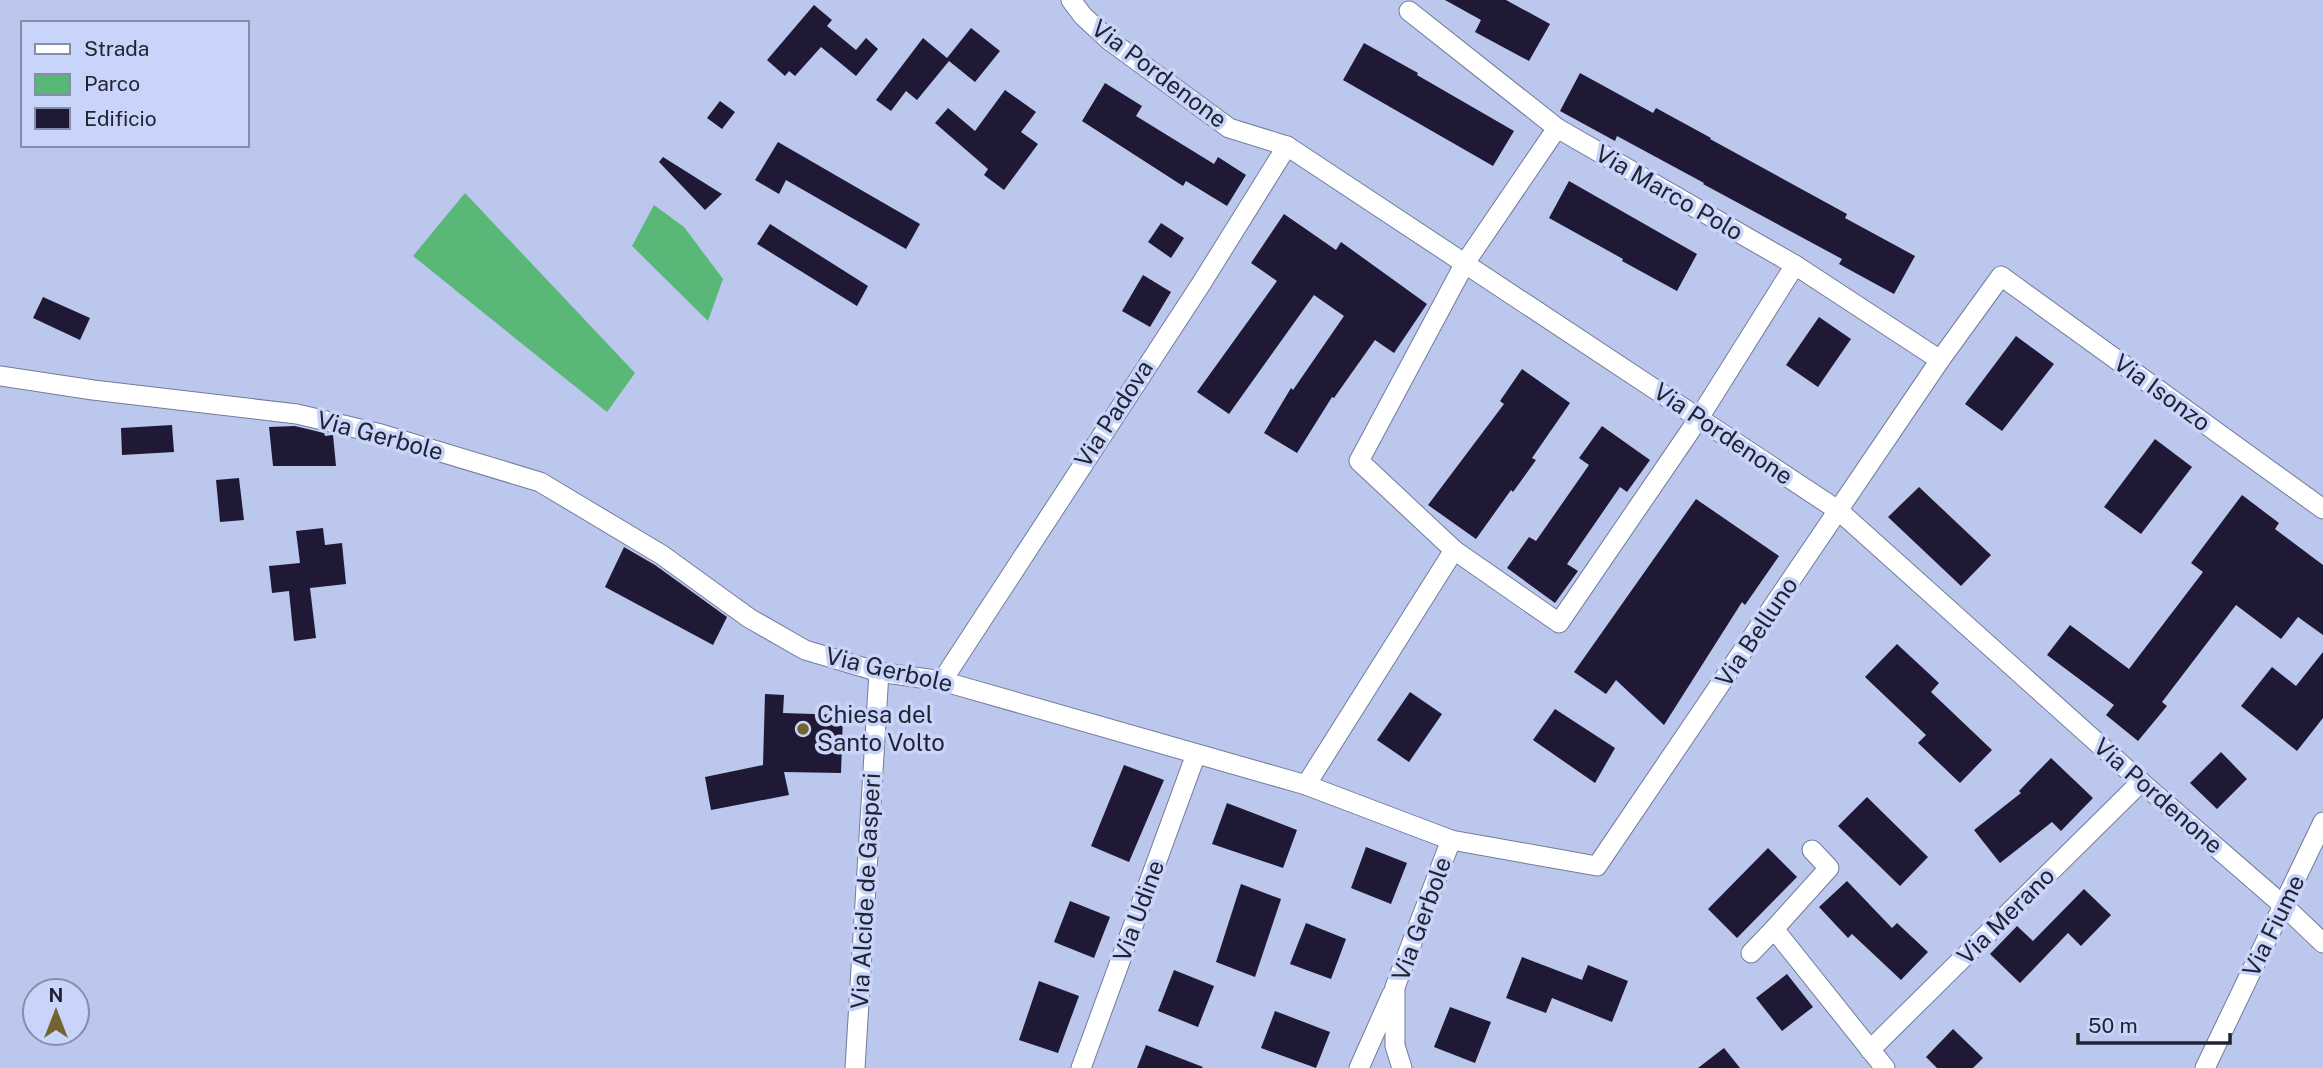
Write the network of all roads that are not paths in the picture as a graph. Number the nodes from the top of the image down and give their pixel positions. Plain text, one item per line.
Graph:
1 (1071, 0) edge
2 (1409, 11) dead end
3 (1557, 128) junction
4 (1287, 146) junction
5 (1465, 263) junction
6 (1795, 265) junction
7 (2001, 276) joint
8 (1940, 360) junction
9 (0, 376) edge
10 (1699, 418) junction
11 (2323, 509) edge
12 (1839, 511) junction
13 (1454, 550) junction
14 (879, 672) junction
15 (942, 681) junction
16 (1196, 754) junction
17 (2141, 782) junction
18 (1306, 785) junction
19 (2323, 822) edge
20 (1451, 840) junction
21 (1812, 849) dead end
22 (2284, 906) junction
23 (1774, 929) junction
24 (2323, 943) edge
25 (1751, 953) dead end
26 (1395, 987) junction
27 (1870, 1050) junction
28 (855, 1068) edge
29 (1081, 1068) edge
30 (1359, 1068) edge
31 (1402, 1068) edge
32 (1885, 1068) edge
33 (2205, 1068) edge

1 - 4 street, Via Pordenone
2 - 3 street, Via Marco Polo
3 - 5 street
3 - 6 street, Via Marco Polo
4 - 5 street, Via Pordenone
4 - 15 street, Via Padova
5 - 10 street, Via Pordenone
5 - 13 street
6 - 8 street, Via Marco Polo
6 - 10 street
7 - 8 street, Via Belluno
7 - 11 street, Via Isonzo
8 - 12 street, Via Belluno
9 - 14 street, Via Gerbole
10 - 12 street, Via Pordenone
10 - 13 street
12 - 17 street, Via Pordenone
12 - 20 street, Via Belluno
13 - 18 street
14 - 15 street, Via Gerbole
14 - 28 street, Via Alcide de Gasperi
15 - 16 street, Via Gerbole
16 - 18 street, Via Gerbole
16 - 29 street, Via Udine
17 - 22 street, Via Pordenone
17 - 27 street, Via Merano
18 - 20 street, Via Gerbole
19 - 22 street, Via Fiume
20 - 26 street, Via Gerbole
21 - 23 street
22 - 24 street, Via Pordenone
22 - 33 street, Via Fiume
23 - 25 street
23 - 27 street
26 - 30 street
26 - 31 street, Via Gerbole
27 - 32 street

